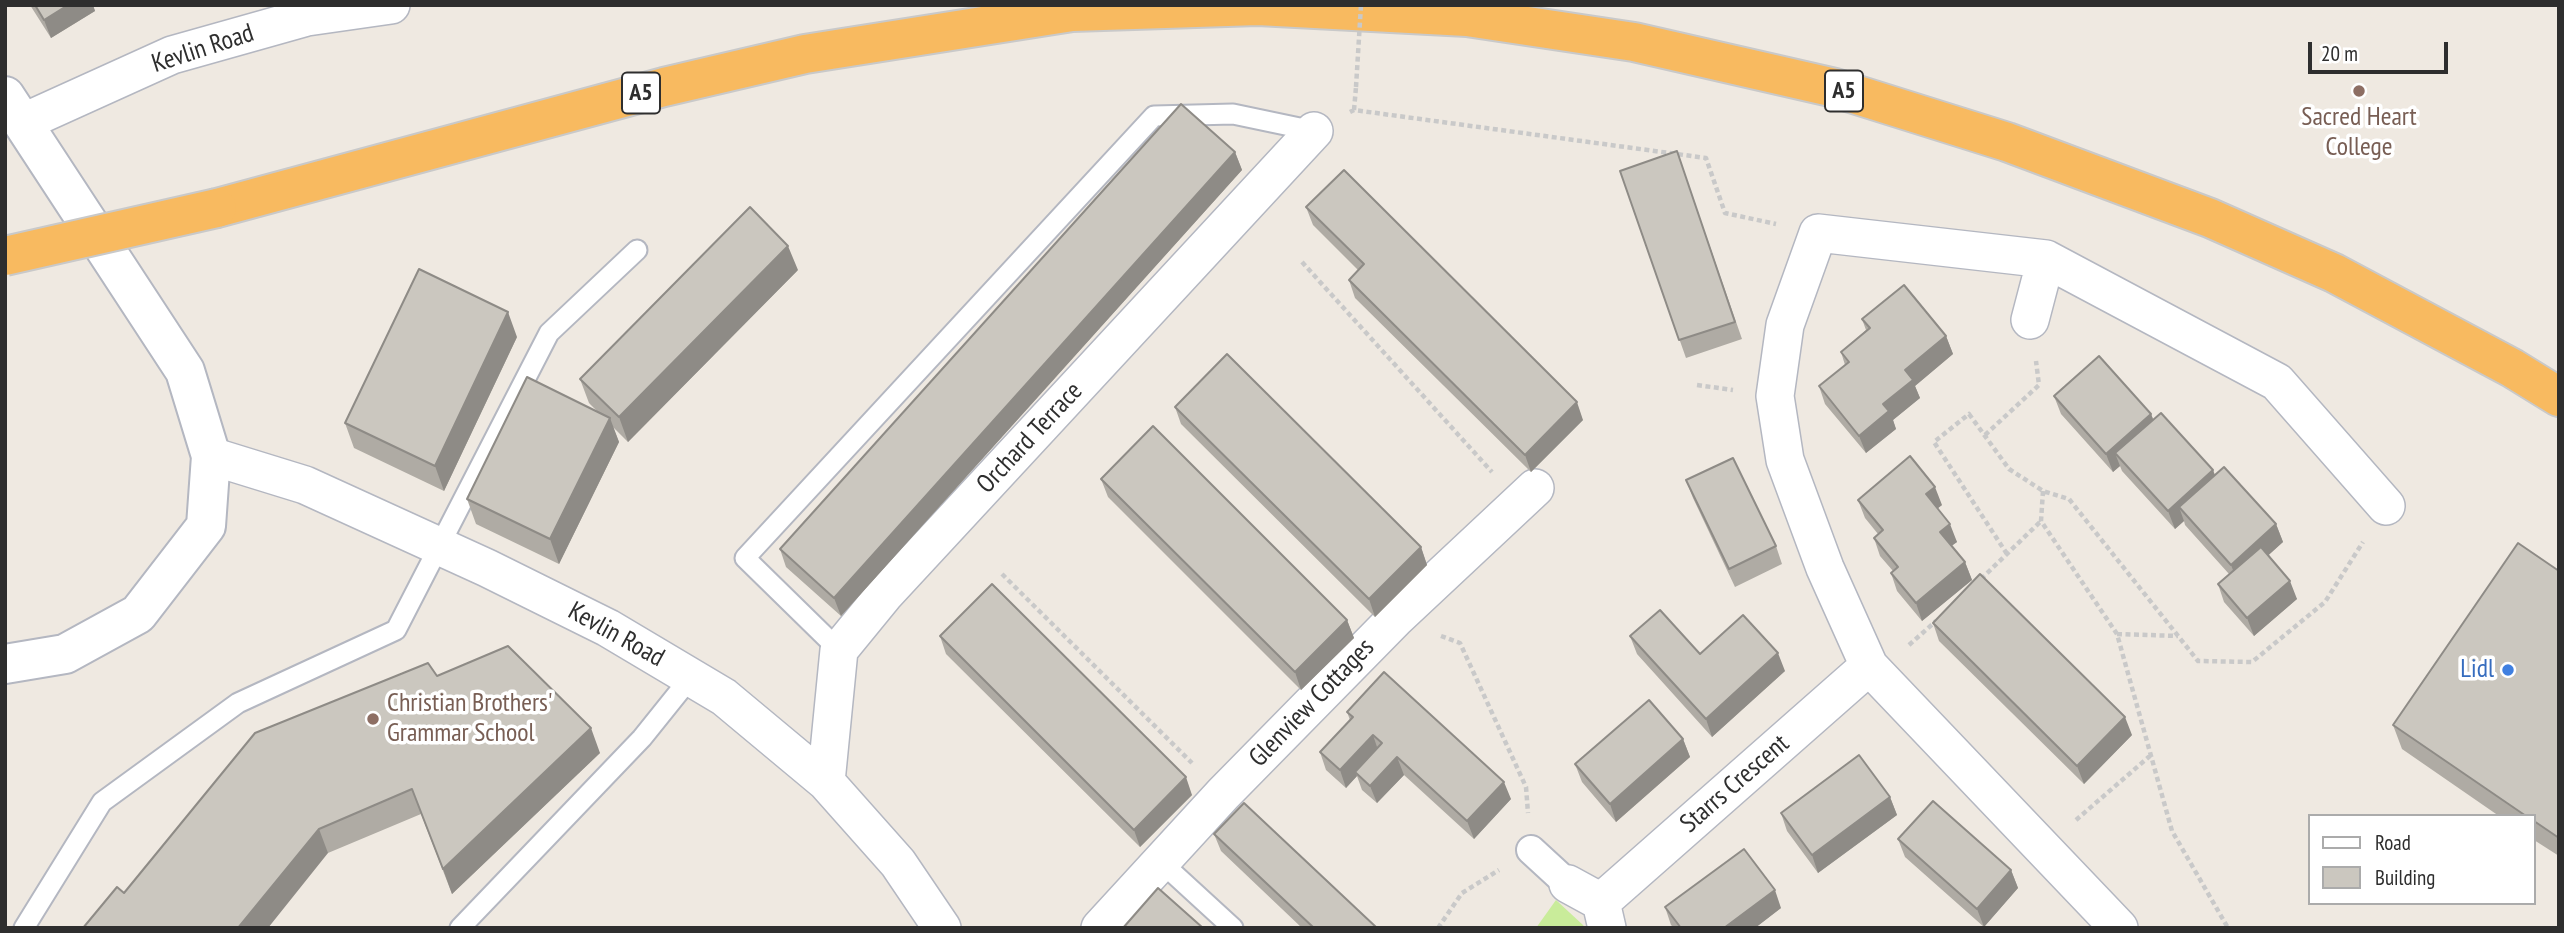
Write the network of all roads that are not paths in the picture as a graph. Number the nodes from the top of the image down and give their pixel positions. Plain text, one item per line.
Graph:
1 (391, 5) edge
2 (15, 109) edge
3 (1314, 131) joint
4 (638, 250) dead end
5 (8, 258) edge
6 (2046, 259) junction
7 (2030, 320) road end
8 (2559, 397) edge
9 (211, 456) junction
10 (1528, 496) road end
11 (2386, 506) road end
12 (440, 546) junction
13 (839, 650) junction
14 (5, 664) edge
15 (1869, 666) junction
16 (691, 677) junction
17 (826, 782) junction
18 (1531, 850) road end
19 (1161, 862) junction
20 (1567, 884) joint
21 (1604, 915) edge
22 (24, 928) edge
23 (460, 928) edge
24 (942, 928) edge
25 (1100, 928) edge
26 (1233, 928) edge
27 (2119, 928) edge

1 - 2 street, Kevlin Road
2 - 9 street, Kevlin Road
3 - 13 street, Orchard Terrace
3 - 13 lane
4 - 12 lane
5 - 8 highway, A5, bridge
6 - 7 street
6 - 11 street
6 - 15 street
9 - 12 street, Kevlin Road
9 - 14 street, Kevlin Road
10 - 19 street, Glenview Cottages
12 - 16 street, Kevlin Road
12 - 22 lane
13 - 17 street
15 - 21 street, Starrs Crescent
15 - 27 street
16 - 17 street, Kevlin Road
16 - 23 lane
17 - 24 street, Kevlin Road
18 - 20 street
19 - 25 street, Glenview Cottages
19 - 26 lane
20 - 21 street, Starrs Crescent

